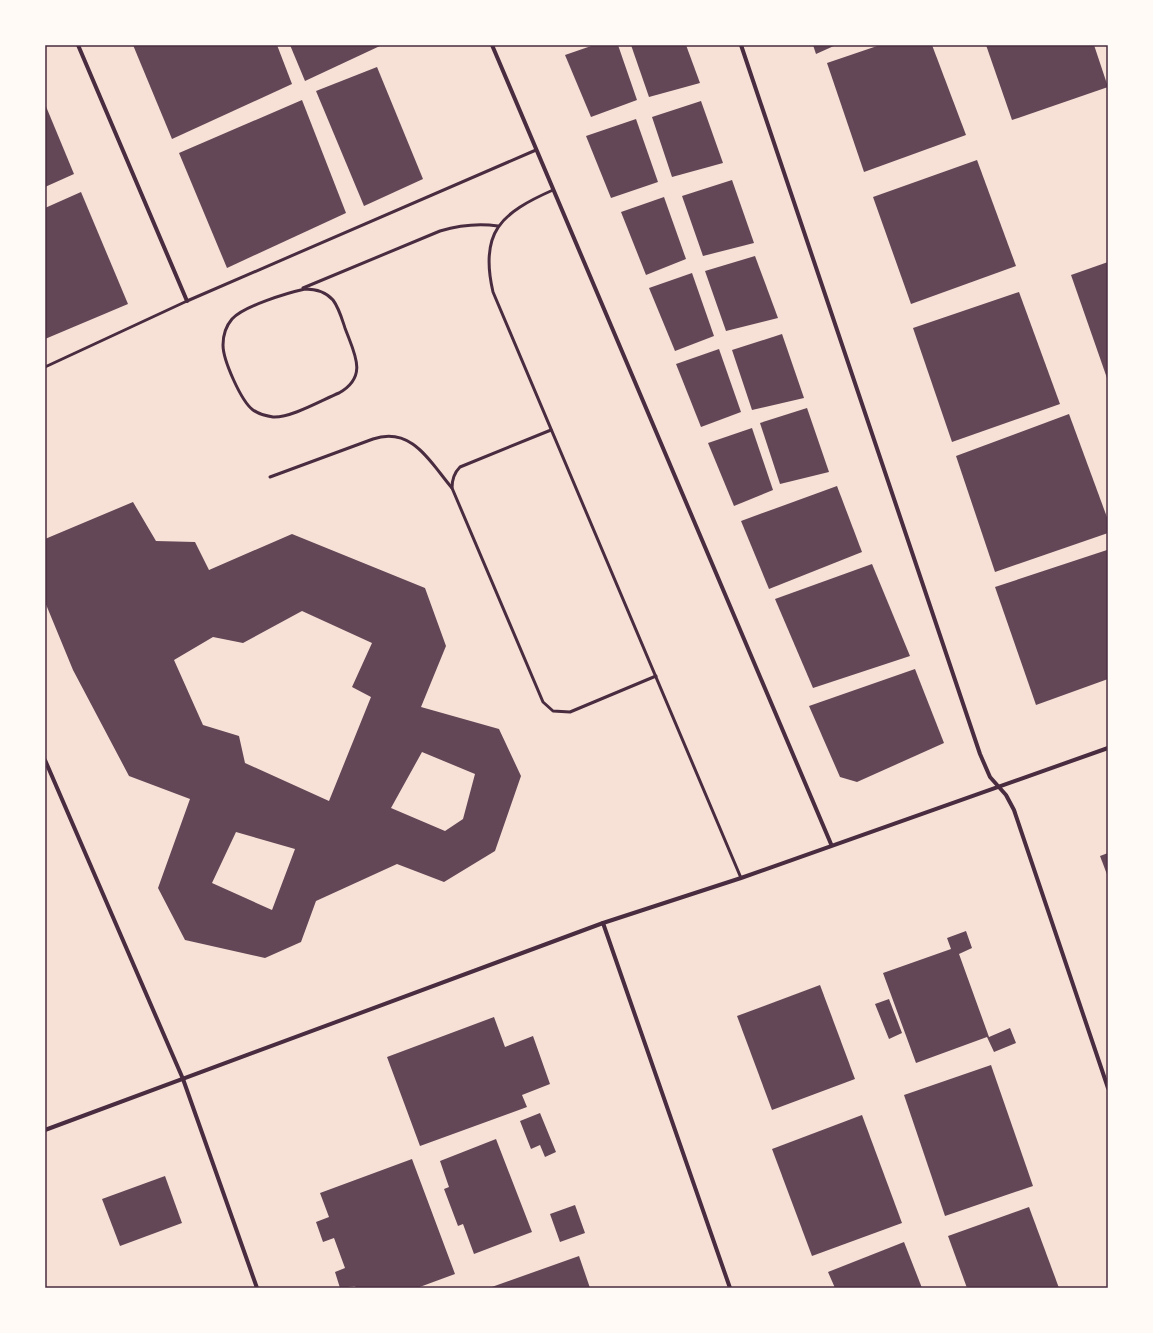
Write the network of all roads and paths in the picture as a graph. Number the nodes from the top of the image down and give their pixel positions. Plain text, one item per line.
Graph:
1 (78, 45) edge
2 (492, 45) edge
3 (741, 45) edge
4 (536, 150) junction
5 (553, 190) junction
6 (498, 226) junction
7 (295, 291) junction
8 (187, 301) junction
9 (45, 367) edge
10 (551, 430) junction
11 (270, 478) dead end
12 (452, 488) junction
13 (656, 676) junction
14 (1108, 748) edge
15 (45, 760) edge
16 (998, 786) junction
17 (831, 844) junction
18 (741, 878) junction
19 (603, 923) junction
20 (183, 1079) junction
21 (1108, 1088) edge
22 (45, 1130) edge
23 (257, 1288) edge
24 (730, 1288) edge

1 - 8 street
2 - 4 street
3 - 16 street
4 - 5 street
4 - 8 lane
5 - 6 lane
5 - 17 street
6 - 7 lane
6 - 10 lane
7 - 7 lane
8 - 9 lane
10 - 12 lane
10 - 13 lane
11 - 12 lane
12 - 13 lane
13 - 18 lane
14 - 16 street
15 - 20 street
16 - 17 street
16 - 21 street
17 - 18 street
18 - 19 street
19 - 20 street
19 - 24 street
20 - 22 street
20 - 23 street

